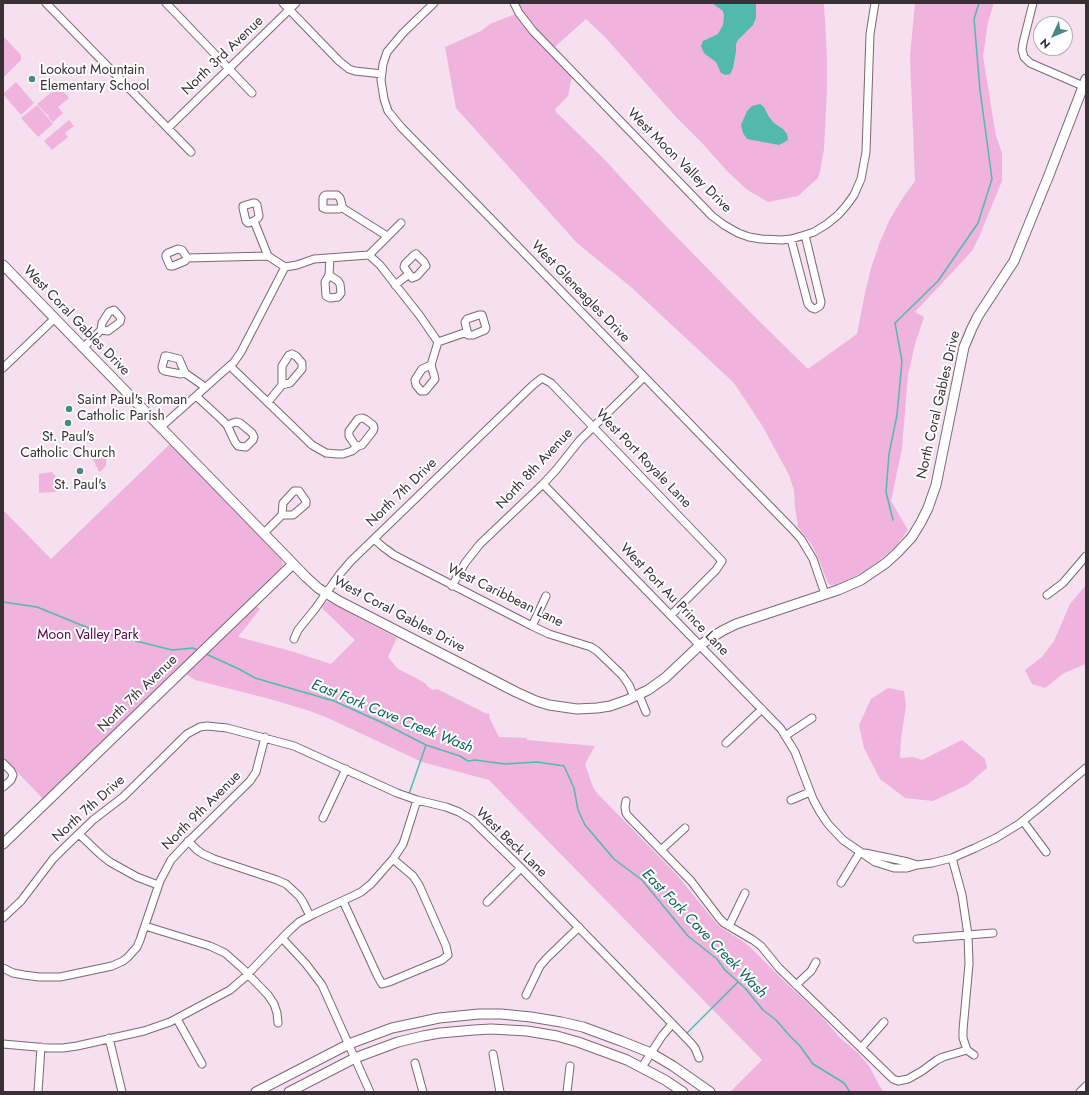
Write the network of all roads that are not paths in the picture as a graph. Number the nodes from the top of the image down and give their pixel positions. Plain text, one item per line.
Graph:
1 (46, 3) edge
2 (166, 3) edge
3 (283, 3) edge
4 (296, 3) edge
5 (434, 3) edge
6 (514, 3) edge
7 (876, 3) edge
8 (1033, 3) edge
9 (290, 9) junction
10 (229, 68) junction
11 (382, 74) junction
12 (1085, 82) edge
13 (252, 93) dead end
14 (168, 128) junction
15 (191, 152) dead end
16 (341, 207) dead end
17 (254, 221) dead end
18 (401, 223) dead end
19 (805, 235) junction
20 (387, 236) junction
21 (792, 239) junction
22 (369, 255) junction
23 (268, 256) junction
24 (187, 258) dead end
25 (330, 258) junction
26 (3, 265) edge
27 (285, 268) junction
28 (409, 274) dead end
29 (330, 275) dead end
30 (395, 285) junction
31 (54, 318) junction
32 (101, 330) dead end
33 (467, 332) dead end
34 (438, 342) junction
35 (83, 348) junction
36 (431, 365) dead end
37 (230, 366) junction
38 (3, 368) edge
39 (185, 373) dead end
40 (644, 377) junction
41 (542, 378) joint
42 (282, 385) dead end
43 (205, 387) junction
44 (196, 396) junction
45 (268, 402) junction
46 (227, 425) dead end
47 (161, 427) junction
48 (594, 427) junction
49 (358, 446) dead end
50 (543, 484) junction
51 (282, 515) dead end
52 (264, 533) junction
53 (374, 539) junction
54 (1086, 556) edge
55 (293, 564) junction
56 (851, 585) joint
57 (452, 586) junction
58 (326, 593) junction
59 (826, 594) junction
60 (1048, 595) dead end
61 (546, 596) dead end
62 (671, 615) junction
63 (532, 626) junction
64 (294, 639) dead end
65 (700, 645) junction
66 (637, 696) junction
67 (762, 709) junction
68 (646, 712) dead end
69 (812, 718) dead end
70 (200, 727) joint
71 (785, 736) junction
72 (265, 737) junction
73 (726, 743) dead end
74 (3, 763) edge
75 (1086, 768) edge
76 (346, 769) junction
77 (3, 787) edge
78 (810, 792) junction
79 (417, 800) junction
80 (791, 800) dead end
81 (626, 801) dead end
82 (323, 818) dead end
83 (1023, 821) junction
84 (684, 828) dead end
85 (79, 834) junction
86 (188, 841) junction
87 (3, 844) edge
88 (661, 850) junction
89 (860, 852) junction
90 (1046, 852) dead end
91 (952, 858) junction
92 (393, 859) junction
93 (521, 868) junction
94 (840, 883) dead end
95 (158, 885) junction
96 (745, 893) dead end
97 (344, 901) junction
98 (487, 902) dead end
99 (310, 916) junction
100 (3, 918) edge
101 (145, 926) junction
102 (729, 926) junction
103 (578, 927) junction
104 (994, 933) dead end
105 (968, 935) junction
106 (282, 938) junction
107 (917, 939) dead end
108 (816, 962) dead end
109 (3, 968) edge
110 (248, 974) junction
111 (796, 985) junction
112 (526, 995) dead end
113 (177, 1019) junction
114 (884, 1022) dead end
115 (278, 1023) dead end
116 (672, 1024) junction
117 (110, 1038) junction
118 (3, 1044) edge
119 (349, 1044) junction
120 (41, 1047) junction
121 (861, 1048) junction
122 (967, 1050) junction
123 (651, 1053) junction
124 (493, 1054) dead end
125 (974, 1055) dead end
126 (355, 1058) junction
127 (699, 1058) dead end
128 (415, 1063) dead end
129 (202, 1064) dead end
130 (570, 1066) dead end
131 (642, 1067) junction
132 (1086, 1086) edge
133 (38, 1092) edge
134 (122, 1092) edge
135 (256, 1092) edge
136 (289, 1092) edge
137 (370, 1092) edge
138 (423, 1092) edge
139 (500, 1092) edge
140 (567, 1092) edge
141 (683, 1092) edge
142 (710, 1092) edge
143 (1080, 1092) edge

1 - 14 street
2 - 10 street
3 - 9 street
4 - 9 street, North 3rd Avenue
5 - 11 street, West Gleneagles Drive
6 - 21 street, West Moon Valley Drive
7 - 19 street, West Moon Valley Drive
8 - 12 street
9 - 10 street, North 3rd Avenue
9 - 11 street
10 - 13 street
10 - 14 street, North 3rd Avenue
11 - 40 street, West Gleneagles Drive
12 - 56 street, North Coral Gables Drive
14 - 15 street
16 - 20 street
17 - 23 street
18 - 20 street
19 - 21 street, West Moon Valley Drive
19 - 21 street
20 - 22 street
22 - 25 street
22 - 30 street
23 - 24 street
23 - 27 street
25 - 27 street
25 - 29 street
26 - 31 street, West Coral Gables Drive
27 - 37 street
28 - 30 street
30 - 34 street
31 - 35 street, West Coral Gables Drive
31 - 38 street
32 - 35 street
33 - 34 street
34 - 36 street
35 - 47 street, West Coral Gables Drive
37 - 43 street
37 - 45 street
39 - 43 street
40 - 48 street, North 8th Avenue
40 - 59 street, West Gleneagles Drive
41 - 48 street, West Port Royale Lane
41 - 53 street, North 7th Drive
42 - 45 street
43 - 44 street
44 - 46 street
44 - 47 street
45 - 49 street
47 - 52 street, West Coral Gables Drive
48 - 50 street, North 8th Avenue
48 - 62 street, West Port Royale Lane
50 - 57 street, North 8th Avenue
50 - 62 street, West Port Au Prince Lane
51 - 52 street
52 - 55 street, West Coral Gables Drive
53 - 57 street, West Caribbean Lane
53 - 58 street, North 7th Drive
54 - 60 street
55 - 58 street, West Coral Gables Drive
55 - 87 street, North 7th Avenue
56 - 59 street, West Coral Gables Drive
57 - 63 street, West Caribbean Lane
58 - 64 street, North 7th Drive
58 - 66 street, West Coral Gables Drive
59 - 65 street, West Coral Gables Drive
61 - 63 street
62 - 65 street, West Port Au Prince Lane
63 - 66 street, West Caribbean Lane
65 - 66 street, West Coral Gables Drive
65 - 67 street, West Port Au Prince Lane
66 - 68 street
67 - 71 street, West Port Au Prince Lane
67 - 73 street
69 - 71 street
70 - 72 street, West Beck Lane
70 - 85 street, North 7th Drive
71 - 78 street, West Port Au Prince Lane
72 - 76 street, West Beck Lane
72 - 86 street, North 9th Avenue
74 - 77 street
75 - 83 street, West Port Au Prince Lane
76 - 79 street, West Beck Lane
76 - 82 street
78 - 80 street
78 - 89 street, West Port Au Prince Lane
79 - 92 street
79 - 93 street, West Beck Lane
81 - 88 street
83 - 90 street
83 - 91 street, West Port Au Prince Lane
84 - 88 street
85 - 95 street
85 - 100 street, North 7th Drive
86 - 95 street, North 9th Avenue
86 - 99 street
88 - 102 street
89 - 91 street, West Port Au Prince Lane
89 - 94 street
91 - 105 street
92 - 97 street
92 - 97 street
93 - 98 street
93 - 103 street, West Beck Lane
95 - 101 street, North 9th Avenue
96 - 102 street
97 - 99 street
99 - 106 street
101 - 109 street, North 9th Avenue
101 - 110 street
102 - 111 street
103 - 112 street
103 - 116 street, West Beck Lane
104 - 105 street
105 - 107 street
105 - 122 street
106 - 110 street
106 - 119 street
108 - 111 street
110 - 113 street
110 - 115 street
111 - 121 street
113 - 117 street
113 - 129 street
114 - 121 street
116 - 123 street
116 - 127 street, West Beck Lane
117 - 120 street
117 - 134 street
118 - 120 street
119 - 123 street
119 - 126 street
119 - 135 street
120 - 133 street
121 - 122 street
122 - 125 street
123 - 131 street
123 - 142 street
124 - 139 street
126 - 131 street
126 - 136 street
126 - 137 street
128 - 138 street
130 - 140 street
131 - 141 street
132 - 143 street

